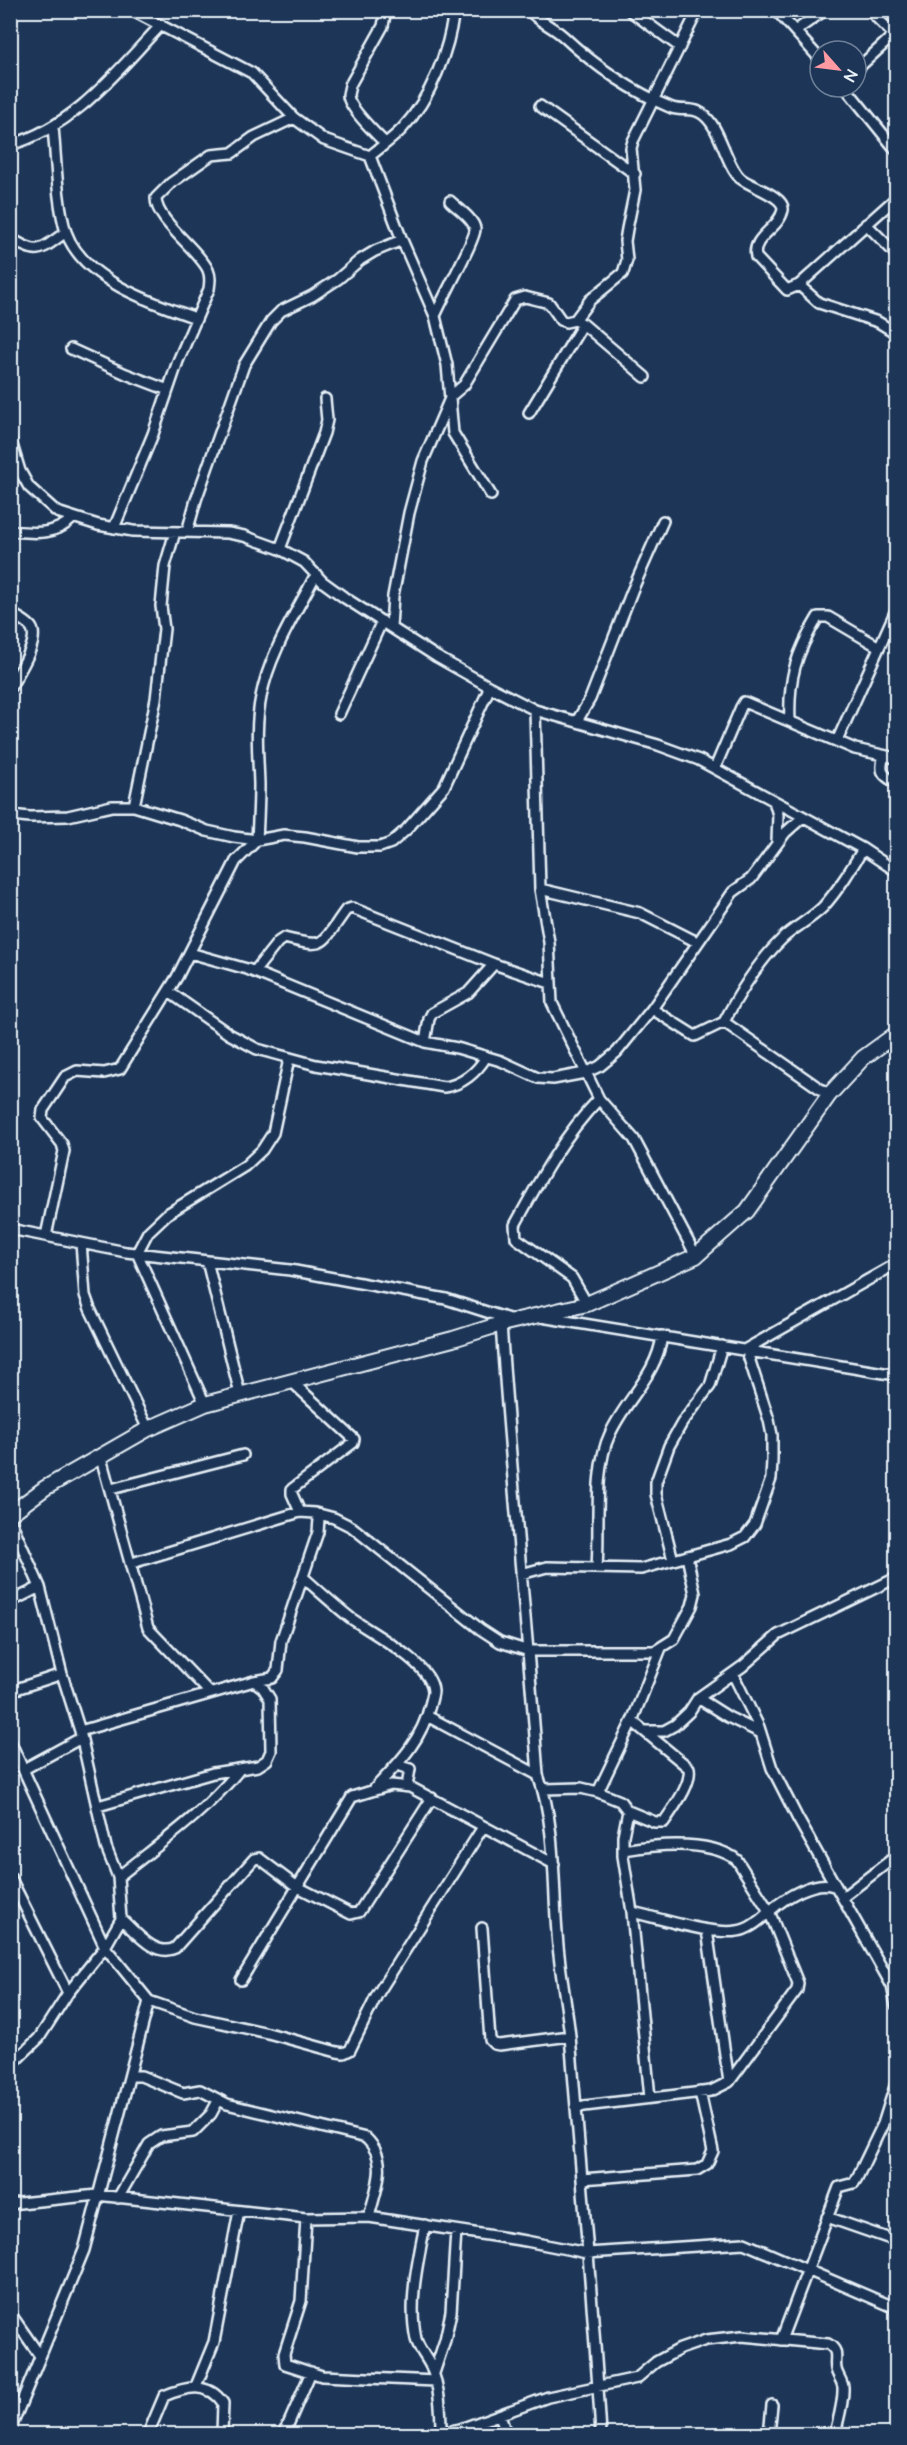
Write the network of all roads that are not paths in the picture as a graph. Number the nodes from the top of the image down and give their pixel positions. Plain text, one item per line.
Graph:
1 (131, 10) edge
2 (386, 10) edge
3 (454, 10) edge
4 (530, 10) edge
5 (629, 10) edge
6 (698, 10) edge
7 (776, 10) edge
8 (825, 10) edge
9 (869, 10) edge
10 (161, 25) junction
11 (795, 31) junction
12 (895, 34) edge
13 (808, 46) edge
14 (680, 47) junction
15 (868, 59) edge
16 (855, 99) edge
17 (654, 101) junction
18 (540, 106) dead end
19 (294, 118) junction
20 (53, 127) junction
21 (385, 144) junction
22 (10, 145) edge
23 (897, 150) edge
24 (370, 156) junction
25 (635, 174) junction
26 (897, 198) edge
27 (450, 201) dead end
28 (866, 224) junction
29 (66, 232) junction
30 (10, 238) edge
31 (402, 240) junction
32 (897, 254) edge
33 (799, 285) junction
34 (435, 316) junction
35 (196, 318) junction
36 (579, 322) junction
37 (897, 333) edge
38 (71, 349) dead end
39 (645, 377) dead end
40 (168, 390) junction
41 (452, 396) junction
42 (325, 399) dead end
43 (529, 413) dead end
44 (10, 438) edge
45 (491, 495) dead end
46 (73, 518) junction
47 (663, 521) dead end
48 (114, 528) junction
49 (10, 531) edge
50 (175, 532) junction
51 (187, 532) junction
52 (280, 549) junction
53 (315, 574) junction
54 (897, 610) edge
55 (10, 614) edge
56 (382, 621) junction
57 (391, 627) junction
58 (879, 647) junction
59 (490, 687) junction
60 (10, 688) edge
61 (535, 710) junction
62 (339, 714) dead end
63 (578, 721) junction
64 (790, 721) junction
65 (837, 741) junction
66 (884, 756) junction
67 (897, 758) edge
68 (715, 768) junction
69 (897, 783) edge
70 (774, 801) junction
71 (134, 806) junction
72 (10, 814) edge
73 (803, 817) junction
74 (257, 840) junction
75 (776, 845) junction
76 (863, 849) junction
77 (897, 872) edge
78 (540, 889) junction
79 (697, 942) junction
80 (190, 953) junction
81 (494, 964) junction
82 (254, 972) junction
83 (550, 983) junction
84 (169, 992) junction
85 (652, 1009) junction
86 (724, 1022) junction
87 (897, 1034) edge
88 (425, 1042) junction
89 (486, 1057) junction
90 (289, 1059) junction
91 (585, 1073) junction
92 (829, 1095) junction
93 (599, 1098) junction
94 (10, 1229) edge
95 (46, 1236) junction
96 (81, 1243) junction
97 (137, 1253) junction
98 (696, 1256) junction
99 (207, 1261) junction
100 (897, 1264) edge
101 (587, 1304) junction
102 (538, 1317) junction
103 (516, 1321) junction
104 (501, 1324) junction
105 (662, 1336) junction
106 (722, 1346) junction
107 (746, 1349) junction
108 (897, 1375) edge
109 (291, 1381) junction
110 (240, 1394) junction
111 (205, 1404) junction
112 (148, 1429) junction
113 (243, 1455) dead end
114 (101, 1458) junction
115 (111, 1489) junction
116 (300, 1512) junction
117 (10, 1514) edge
118 (315, 1514) junction
119 (10, 1519) edge
120 (687, 1556) junction
121 (673, 1560) junction
122 (132, 1563) junction
123 (597, 1567) junction
124 (520, 1574) junction
125 (303, 1577) junction
126 (897, 1578) edge
127 (40, 1587) junction
128 (10, 1602) edge
129 (661, 1647) junction
130 (529, 1651) junction
131 (62, 1674) junction
132 (733, 1674) junction
133 (254, 1682) junction
134 (10, 1691) edge
135 (210, 1693) junction
136 (698, 1698) junction
137 (427, 1716) junction
138 (632, 1721) junction
139 (645, 1731) junction
140 (761, 1733) junction
141 (81, 1734) junction
142 (10, 1741) edge
143 (397, 1765) junction
144 (24, 1769) junction
145 (239, 1770) junction
146 (538, 1775) junction
147 (407, 1786) junction
148 (375, 1788) junction
149 (543, 1789) junction
150 (598, 1792) junction
151 (432, 1798) junction
152 (98, 1806) junction
153 (628, 1811) junction
154 (483, 1827) junction
155 (623, 1850) junction
156 (897, 1856) edge
157 (554, 1864) junction
158 (10, 1877) edge
159 (118, 1877) junction
160 (296, 1886) junction
161 (834, 1886) junction
162 (843, 1897) junction
163 (769, 1911) junction
164 (632, 1912) junction
165 (121, 1919) junction
166 (482, 1928) dead end
167 (707, 1930) junction
168 (105, 1947) junction
169 (241, 1980) dead end
170 (894, 1986) edge
171 (68, 1993) junction
172 (149, 2001) junction
173 (897, 2005) edge
174 (570, 2036) junction
175 (10, 2066) edge
176 (130, 2076) junction
177 (729, 2082) junction
178 (897, 2083) edge
179 (700, 2092) junction
180 (650, 2098) junction
181 (218, 2101) junction
182 (576, 2107) junction
183 (886, 2113) junction
184 (897, 2116) edge
185 (582, 2179) junction
186 (97, 2195) junction
187 (118, 2198) junction
188 (10, 2204) edge
189 (239, 2211) junction
190 (369, 2217) junction
191 (827, 2217) junction
192 (306, 2218) junction
193 (425, 2225) junction
194 (456, 2231) junction
195 (897, 2241) edge
196 (587, 2253) junction
197 (807, 2270) junction
198 (897, 2308) edge
199 (10, 2313) edge
200 (781, 2340) junction
201 (40, 2356) junction
202 (311, 2372) junction
203 (435, 2377) junction
204 (196, 2386) junction
205 (598, 2387) junction
206 (772, 2404) dead end
207 (500, 2415) junction
208 (10, 2430) edge
209 (458, 2432) edge
210 (148, 2434) edge
211 (222, 2434) edge
212 (284, 2434) edge
213 (438, 2434) edge
214 (506, 2434) edge
215 (601, 2434) edge
216 (769, 2434) edge
217 (835, 2434) edge

1 - 10 street
2 - 21 street
3 - 21 street
4 - 17 street
5 - 14 street
6 - 14 street
7 - 11 street
8 - 11 street
9 - 12 street
10 - 19 street
10 - 20 street
11 - 13 street
12 - 15 street
14 - 17 street
16 - 23 street
17 - 25 street
17 - 33 street
18 - 25 street
19 - 24 street
19 - 35 street
20 - 22 street
20 - 29 street
21 - 24 street
24 - 31 street
25 - 36 street
26 - 28 street
27 - 34 street
28 - 32 street
28 - 33 street
29 - 30 street
29 - 35 street
31 - 34 street
31 - 51 street
33 - 37 street
34 - 41 street
35 - 40 street
36 - 39 street
36 - 41 street
36 - 43 street
38 - 40 street
40 - 48 street
41 - 45 street
41 - 57 street
42 - 52 street
44 - 46 street
46 - 48 street
46 - 49 street
47 - 63 street
48 - 50 street
50 - 51 street
50 - 71 street
51 - 52 street
52 - 53 street
53 - 56 street
53 - 74 street
54 - 58 street
55 - 60 street
56 - 57 street
56 - 62 street
57 - 59 street
58 - 64 street
58 - 65 street
59 - 61 street
59 - 74 street
61 - 63 street
61 - 78 street
63 - 68 street
64 - 65 street
64 - 68 street
65 - 66 street
66 - 67 street
66 - 69 street
68 - 70 street
70 - 73 street
70 - 75 street
71 - 72 street
71 - 74 street
73 - 75 street
73 - 76 street
74 - 80 street
75 - 79 street
76 - 77 street
76 - 86 street
78 - 79 street
78 - 83 street
79 - 85 street
80 - 82 street
80 - 84 street
81 - 82 street
81 - 83 street
81 - 88 street
82 - 88 street
83 - 91 street
84 - 90 street
84 - 95 street
85 - 86 street
85 - 91 street
86 - 92 street
87 - 92 street
88 - 89 street
89 - 90 street
89 - 91 street
90 - 97 street
91 - 93 street
92 - 98 street
93 - 98 street
93 - 101 street
94 - 95 street
95 - 96 street
96 - 97 street
96 - 112 street
97 - 99 street
97 - 111 street
98 - 101 street
99 - 103 street
99 - 110 street
100 - 107 street
101 - 102 street
102 - 103 street
102 - 105 street
103 - 104 street
104 - 109 street
104 - 124 street
105 - 106 street
105 - 123 street
106 - 107 street
106 - 121 street
107 - 108 street
107 - 120 street
109 - 110 street
109 - 116 street
110 - 111 street
111 - 112 street
112 - 114 street
113 - 115 street
114 - 115 street
114 - 117 street
115 - 122 street
116 - 118 street
116 - 122 street
118 - 125 street
118 - 130 street
119 - 127 street
120 - 121 street
120 - 129 street
121 - 123 street
122 - 135 street
123 - 124 street
124 - 130 street
125 - 133 street
125 - 137 street
126 - 132 street
127 - 128 street
127 - 131 street
129 - 130 street
129 - 138 street
130 - 146 street
131 - 134 street
131 - 141 street
132 - 136 street
132 - 140 street
133 - 135 street
133 - 145 street
135 - 141 street
136 - 139 street
136 - 140 street
137 - 143 street
137 - 146 street
138 - 139 street
138 - 150 street
139 - 153 street
140 - 161 street
141 - 144 street
141 - 152 street
142 - 144 street
143 - 147 street
143 - 148 street
144 - 168 street
145 - 152 street
145 - 159 street
146 - 149 street
147 - 148 street
147 - 151 street
148 - 160 street
149 - 150 street
149 - 157 street
150 - 153 street
151 - 154 street
151 - 160 street
152 - 159 street
153 - 155 street
154 - 157 street
154 - 172 street
155 - 163 street
155 - 164 street
156 - 162 street
157 - 174 street
158 - 171 street
159 - 165 street
160 - 165 street
160 - 169 street
161 - 162 street
161 - 163 street
162 - 170 street
163 - 167 street
163 - 177 street
164 - 167 street
164 - 180 street
165 - 168 street
166 - 174 street
167 - 177 street
168 - 171 street
168 - 172 street
170 - 173 street
171 - 175 street
172 - 176 street
174 - 182 street
176 - 181 street
176 - 186 street
177 - 179 street
178 - 183 street
179 - 180 street
179 - 185 street
180 - 182 street
181 - 187 street
181 - 190 street
182 - 185 street
183 - 184 street
183 - 191 street
185 - 196 street
186 - 187 street
186 - 188 street
186 - 201 street
187 - 189 street
189 - 192 street
189 - 204 street
190 - 192 street
190 - 193 street
191 - 195 street
191 - 197 street
192 - 202 street
193 - 194 street
193 - 203 street
194 - 196 street
194 - 203 street
196 - 197 street
196 - 205 street
197 - 198 street
197 - 200 street
199 - 201 street
200 - 205 street
200 - 217 street
201 - 208 street
202 - 203 street
202 - 212 street
203 - 213 street
204 - 210 street
204 - 211 street
205 - 207 street
205 - 215 street
206 - 216 street
207 - 209 street
207 - 214 street
209 - 213 street

